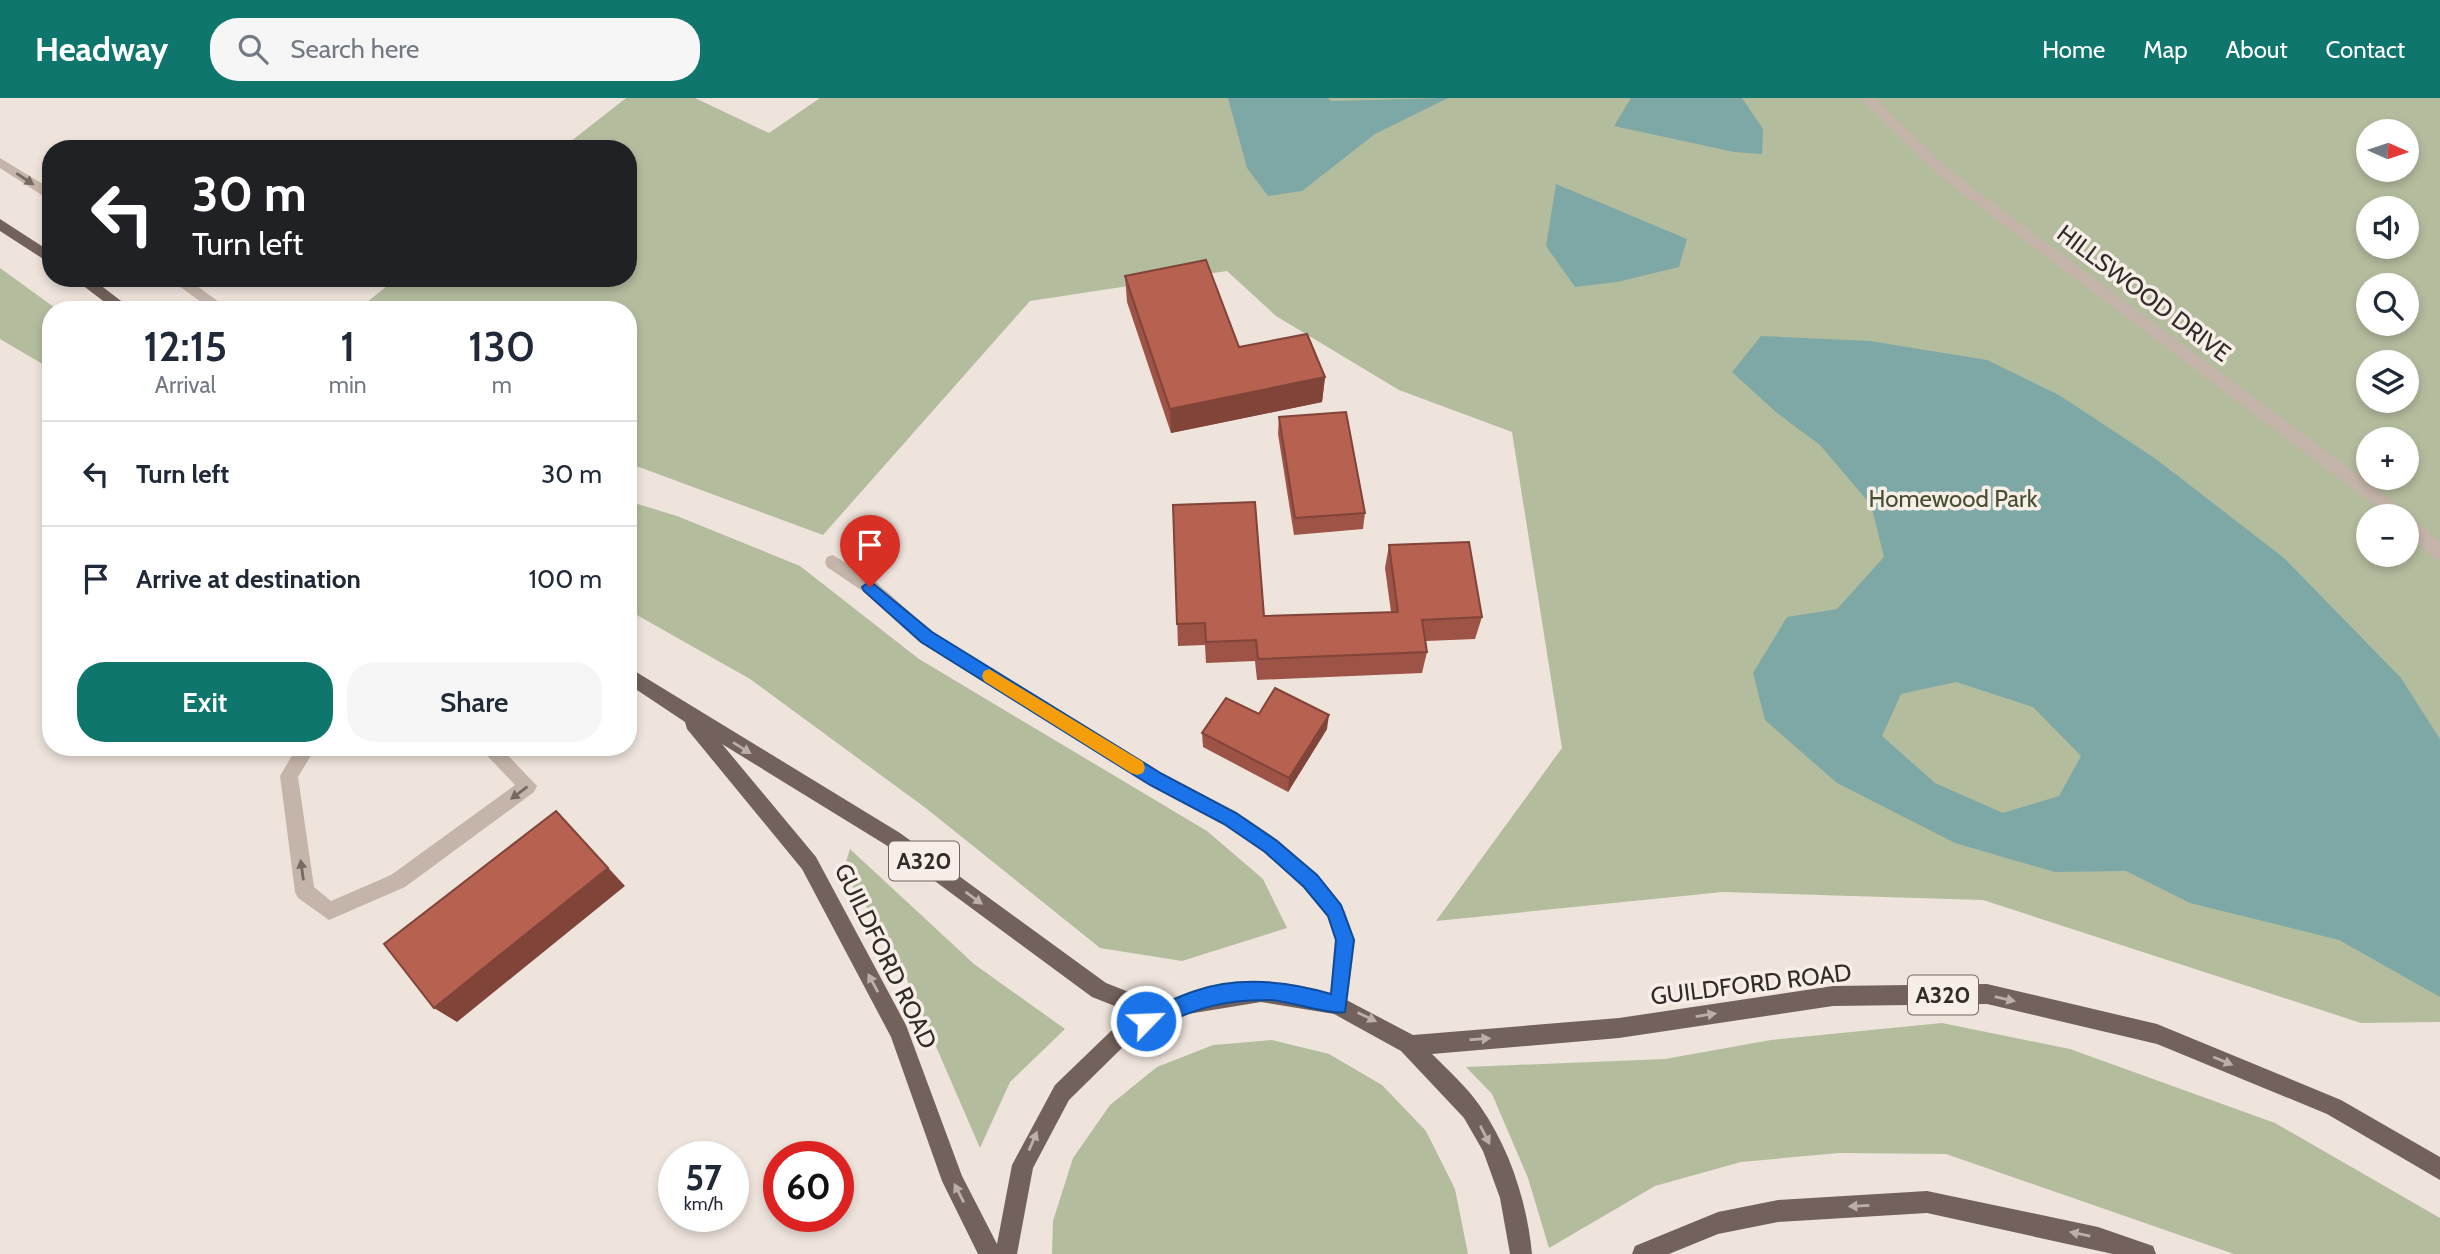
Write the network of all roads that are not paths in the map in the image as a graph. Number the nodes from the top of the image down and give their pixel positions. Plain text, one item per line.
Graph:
1 (1867, 98) edge
2 (0, 162) edge
3 (42, 190) edge
4 (0, 224) edge
5 (42, 253) edge
6 (92, 287) edge
7 (189, 287) edge
8 (113, 301) edge
9 (210, 301) edge
10 (2384, 504) edge
11 (2419, 533) edge
12 (2440, 553) edge
13 (833, 562) dead end
14 (637, 680) edge
15 (684, 712) junction
16 (301, 756) edge
17 (497, 756) edge
18 (1339, 1005) junction
19 (1159, 1014) junction
20 (1412, 1045) junction
21 (2440, 1169) edge
22 (990, 1254) edge
23 (1006, 1254) edge
24 (1521, 1254) edge
25 (1643, 1254) edge
26 (2145, 1254) edge

1 - 10 street, HILLSWOOD DRIVE
2 -> 3 street
4 - 5 main road
6 - 8 main road
7 - 9 street
11 - 12 street
13 - 18 street
14 - 15 main road, GUILDFORD ROAD / A320
15 -> 19 main road, GUILDFORD ROAD / A320
22 -> 15 main road, GUILDFORD ROAD / A320
17 -> 16 street
18 - 19 main road
18 -> 20 main road
23 -> 19 main road
20 -> 21 main road, GUILDFORD ROAD / A320
20 -> 24 main road
26 -> 25 main road

